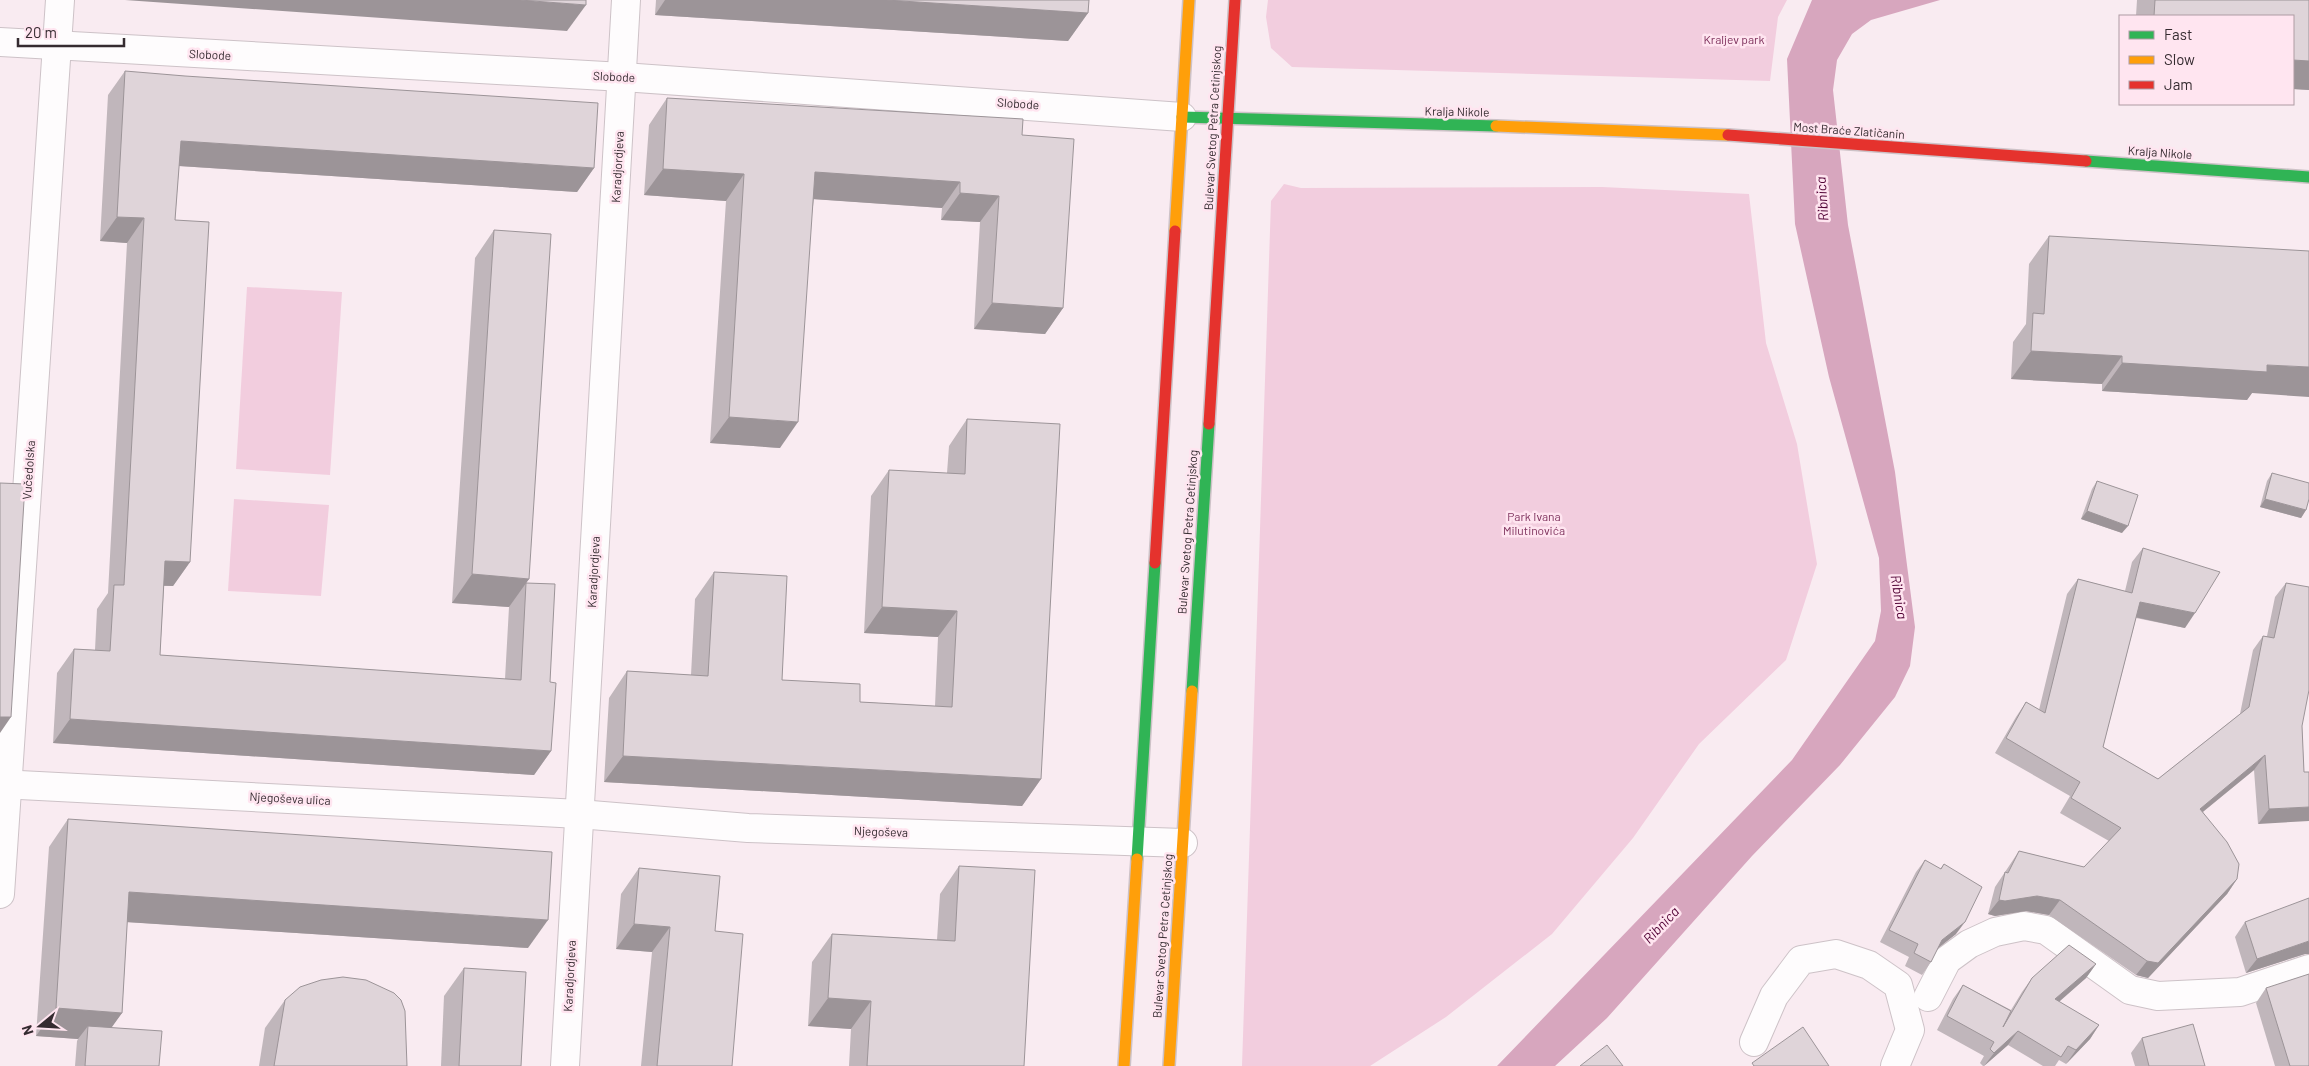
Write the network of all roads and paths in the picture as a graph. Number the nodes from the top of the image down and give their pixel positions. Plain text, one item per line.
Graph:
1 (60, 0) edge
2 (626, 0) edge
3 (1189, 0) edge
4 (1235, 0) edge
5 (0, 42) edge
6 (58, 46) junction
7 (623, 77) junction
8 (1182, 117) junction
9 (1228, 120) junction
10 (1686, 132) joint
11 (2009, 157) joint
12 (2309, 177) edge
13 (4, 784) edge
14 (579, 814) junction
15 (1138, 842) junction
16 (1183, 843) junction
17 (0, 894) edge
18 (2309, 969) edge
19 (1928, 996) dead end
20 (1754, 1042) dead end
21 (565, 1066) edge
22 (1124, 1066) edge
23 (1169, 1066) edge
24 (1895, 1066) edge

1 - 6 street, Vučedolska
2 - 7 street, Karadjordjeva
3 - 8 main road
4 - 9 main road, Bulevar Svetog Petra Cetinjskog
5 - 6 street, Slobode
6 - 7 street, Slobode
6 - 13 street, Vučedolska
7 - 8 street, Slobode
7 - 14 street, Karadjordjeva
8 - 9 main road, Slobode
8 - 15 main road
9 - 10 main road, Kralja Nikole
9 - 16 main road, Bulevar Svetog Petra Cetinjskog
10 - 11 main road, Most Braće Zlatičanin
11 - 12 main road, Kralja Nikole
13 - 14 street, Njegoševa ulica
13 - 17 street, Vučedolska
14 - 15 street, Njegoševa
14 - 21 street, Karadjordjeva
15 - 16 street, Njegoševa
15 - 22 main road
16 - 23 main road, Bulevar Svetog Petra Cetinjskog
18 - 19 street
20 - 24 street

